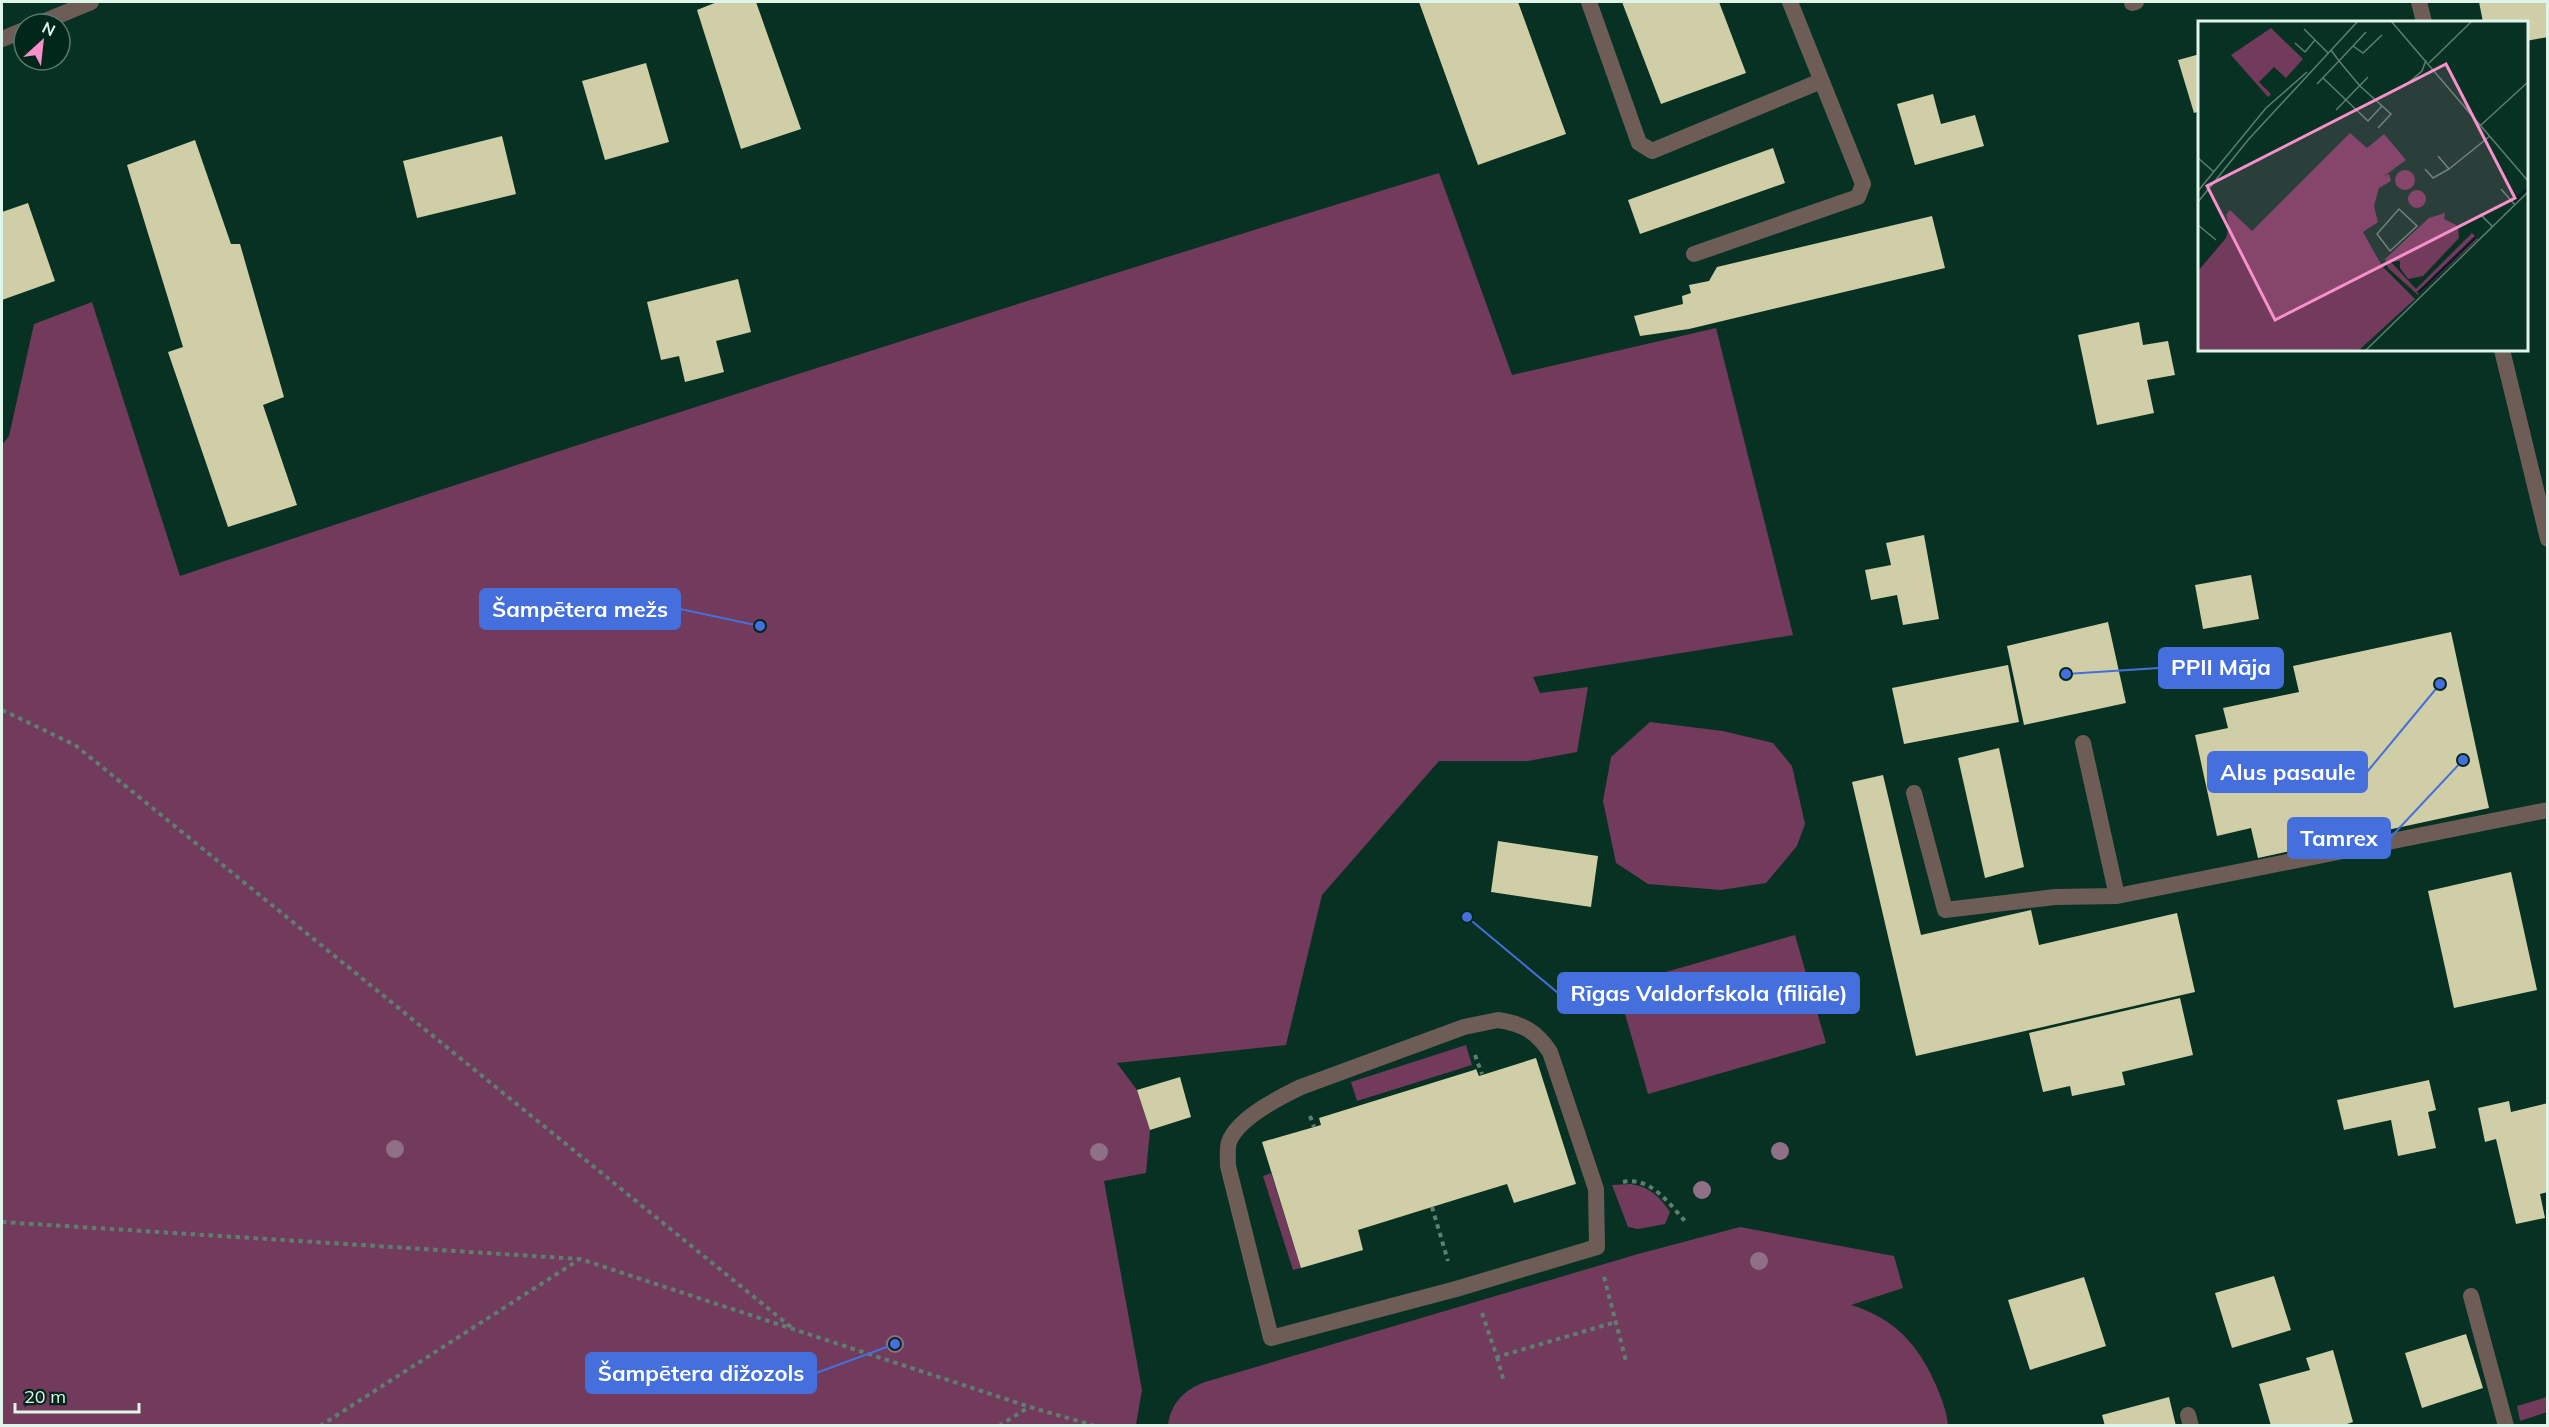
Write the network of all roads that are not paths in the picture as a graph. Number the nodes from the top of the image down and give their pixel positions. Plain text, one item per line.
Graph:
1 (91, 2) edge
2 (1589, 2) edge
3 (1790, 2) edge
4 (2419, 2) edge
5 (67, 12) edge
6 (2424, 21) edge
7 (1821, 81) junction
8 (1694, 254) dead end
9 (2502, 351) edge
10 (2547, 539) edge
11 (2083, 743) dead end
12 (1914, 793) dead end
13 (2547, 810) edge
14 (2117, 896) junction
15 (1473, 1284) joint
16 (2471, 1296) dead end
17 (2506, 1425) edge

1 - 5 street
2 - 7 street
3 - 7 street
4 - 6 street
7 - 8 street
9 - 10 street
11 - 14 street
12 - 14 street
13 - 14 street
15 - 15 street
16 - 17 street

